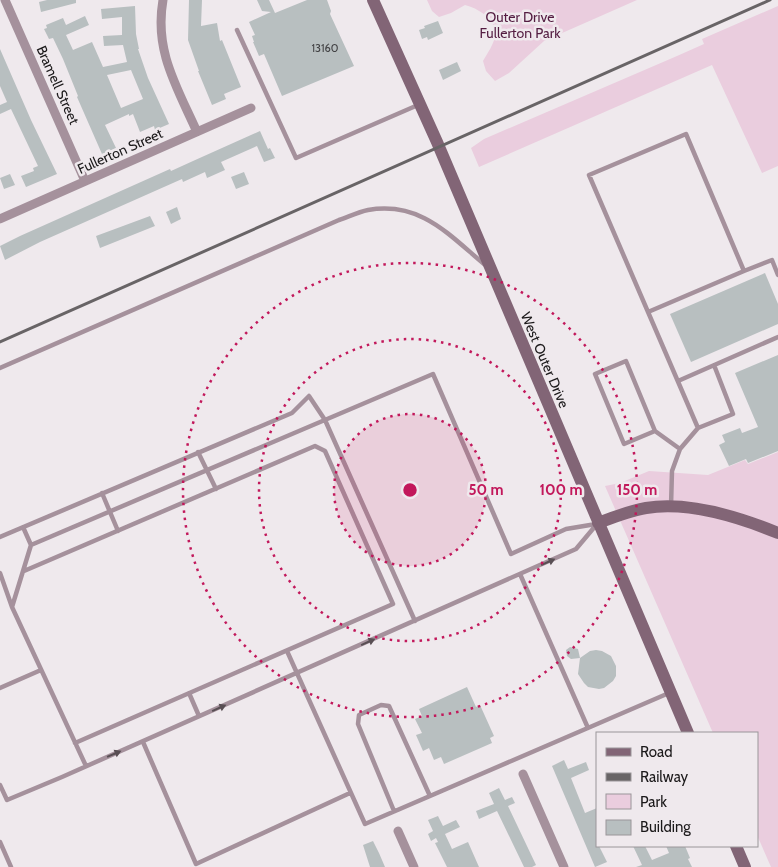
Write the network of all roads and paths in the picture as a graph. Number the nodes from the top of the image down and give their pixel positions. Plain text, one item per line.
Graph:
1 (5, 0) edge
2 (163, 0) edge
3 (373, 0) edge
4 (237, 30) dead end
5 (420, 104) junction
6 (251, 108) dead end
7 (197, 132) junction
8 (85, 181) junction
9 (0, 219) edge
10 (491, 269) junction
11 (744, 270) junction
12 (778, 275) edge
13 (648, 312) junction
14 (778, 337) edge
15 (714, 365) junction
16 (0, 368) edge
17 (678, 381) junction
18 (325, 420) junction
19 (698, 428) junction
20 (655, 431) junction
21 (680, 449) junction
22 (198, 452) junction
23 (206, 470) junction
24 (216, 489) junction
25 (102, 493) junction
26 (671, 508) junction
27 (110, 512) junction
28 (598, 523) junction
29 (23, 527) junction
30 (118, 531) junction
31 (778, 533) edge
32 (0, 537) edge
33 (31, 545) junction
34 (24, 571) junction
35 (0, 573) edge
36 (520, 574) junction
37 (12, 607) junction
38 (415, 621) junction
39 (287, 651) junction
40 (41, 670) junction
41 (297, 673) junction
42 (0, 688) edge
43 (670, 692) junction
44 (190, 693) junction
45 (199, 716) junction
46 (588, 728) junction
47 (688, 732) edge
48 (143, 742) junction
49 (75, 743) junction
50 (86, 766) junction
51 (523, 774) dead end
52 (0, 785) edge
53 (350, 793) junction
54 (430, 796) junction
55 (394, 811) junction
56 (398, 831) dead end
57 (0, 842) edge
58 (736, 847) edge
59 (196, 864) junction
60 (11, 867) edge
61 (191, 867) edge
62 (414, 867) edge
63 (564, 867) edge
64 (746, 867) edge

1 - 8 street, Bramell Street
2 - 7 street
3 - 5 main road, West Outer Drive
4 - 5 lane
5 - 10 main road, West Outer Drive
6 - 7 street, Fullerton Street
7 - 8 street, Fullerton Street
8 - 9 street, Fullerton Street
10 - 16 lane
10 - 28 main road, West Outer Drive
11 - 12 lane
11 - 13 lane
11 - 13 lane
13 - 17 lane
14 - 15 lane
15 - 17 lane
15 - 19 lane
17 - 19 lane
18 - 22 lane
18 - 23 lane
18 - 28 lane
18 - 38 lane
19 - 21 lane
20 - 20 lane
20 - 21 lane
21 - 26 lane
22 - 23 lane
22 - 25 lane
23 - 24 lane
23 - 27 lane
24 - 30 lane
24 - 39 lane
25 - 27 lane
25 - 29 lane
26 - 28 main road
26 - 31 main road
27 - 30 lane
27 - 33 lane
36 -> 28 lane
28 - 43 main road, West Outer Drive
29 - 32 lane
29 - 33 lane
30 - 34 lane
33 - 34 lane
34 - 37 lane
35 - 37 lane
36 - 38 lane
36 - 46 lane
37 - 40 lane
41 -> 38 lane
39 - 41 lane
39 - 44 lane
40 - 42 lane
40 - 49 lane
45 -> 41 lane
41 - 53 lane
43 - 46 lane
43 - 47 main road, West Outer Drive
44 - 45 lane
44 - 49 lane
45 - 48 lane
46 - 54 lane
50 -> 48 lane
48 - 59 lane
49 - 50 lane
50 - 52 lane
51 - 63 street
53 - 55 lane
53 - 59 lane
54 - 55 lane
54 - 55 lane
56 - 62 street
57 - 60 lane
58 - 64 main road
59 - 61 lane

